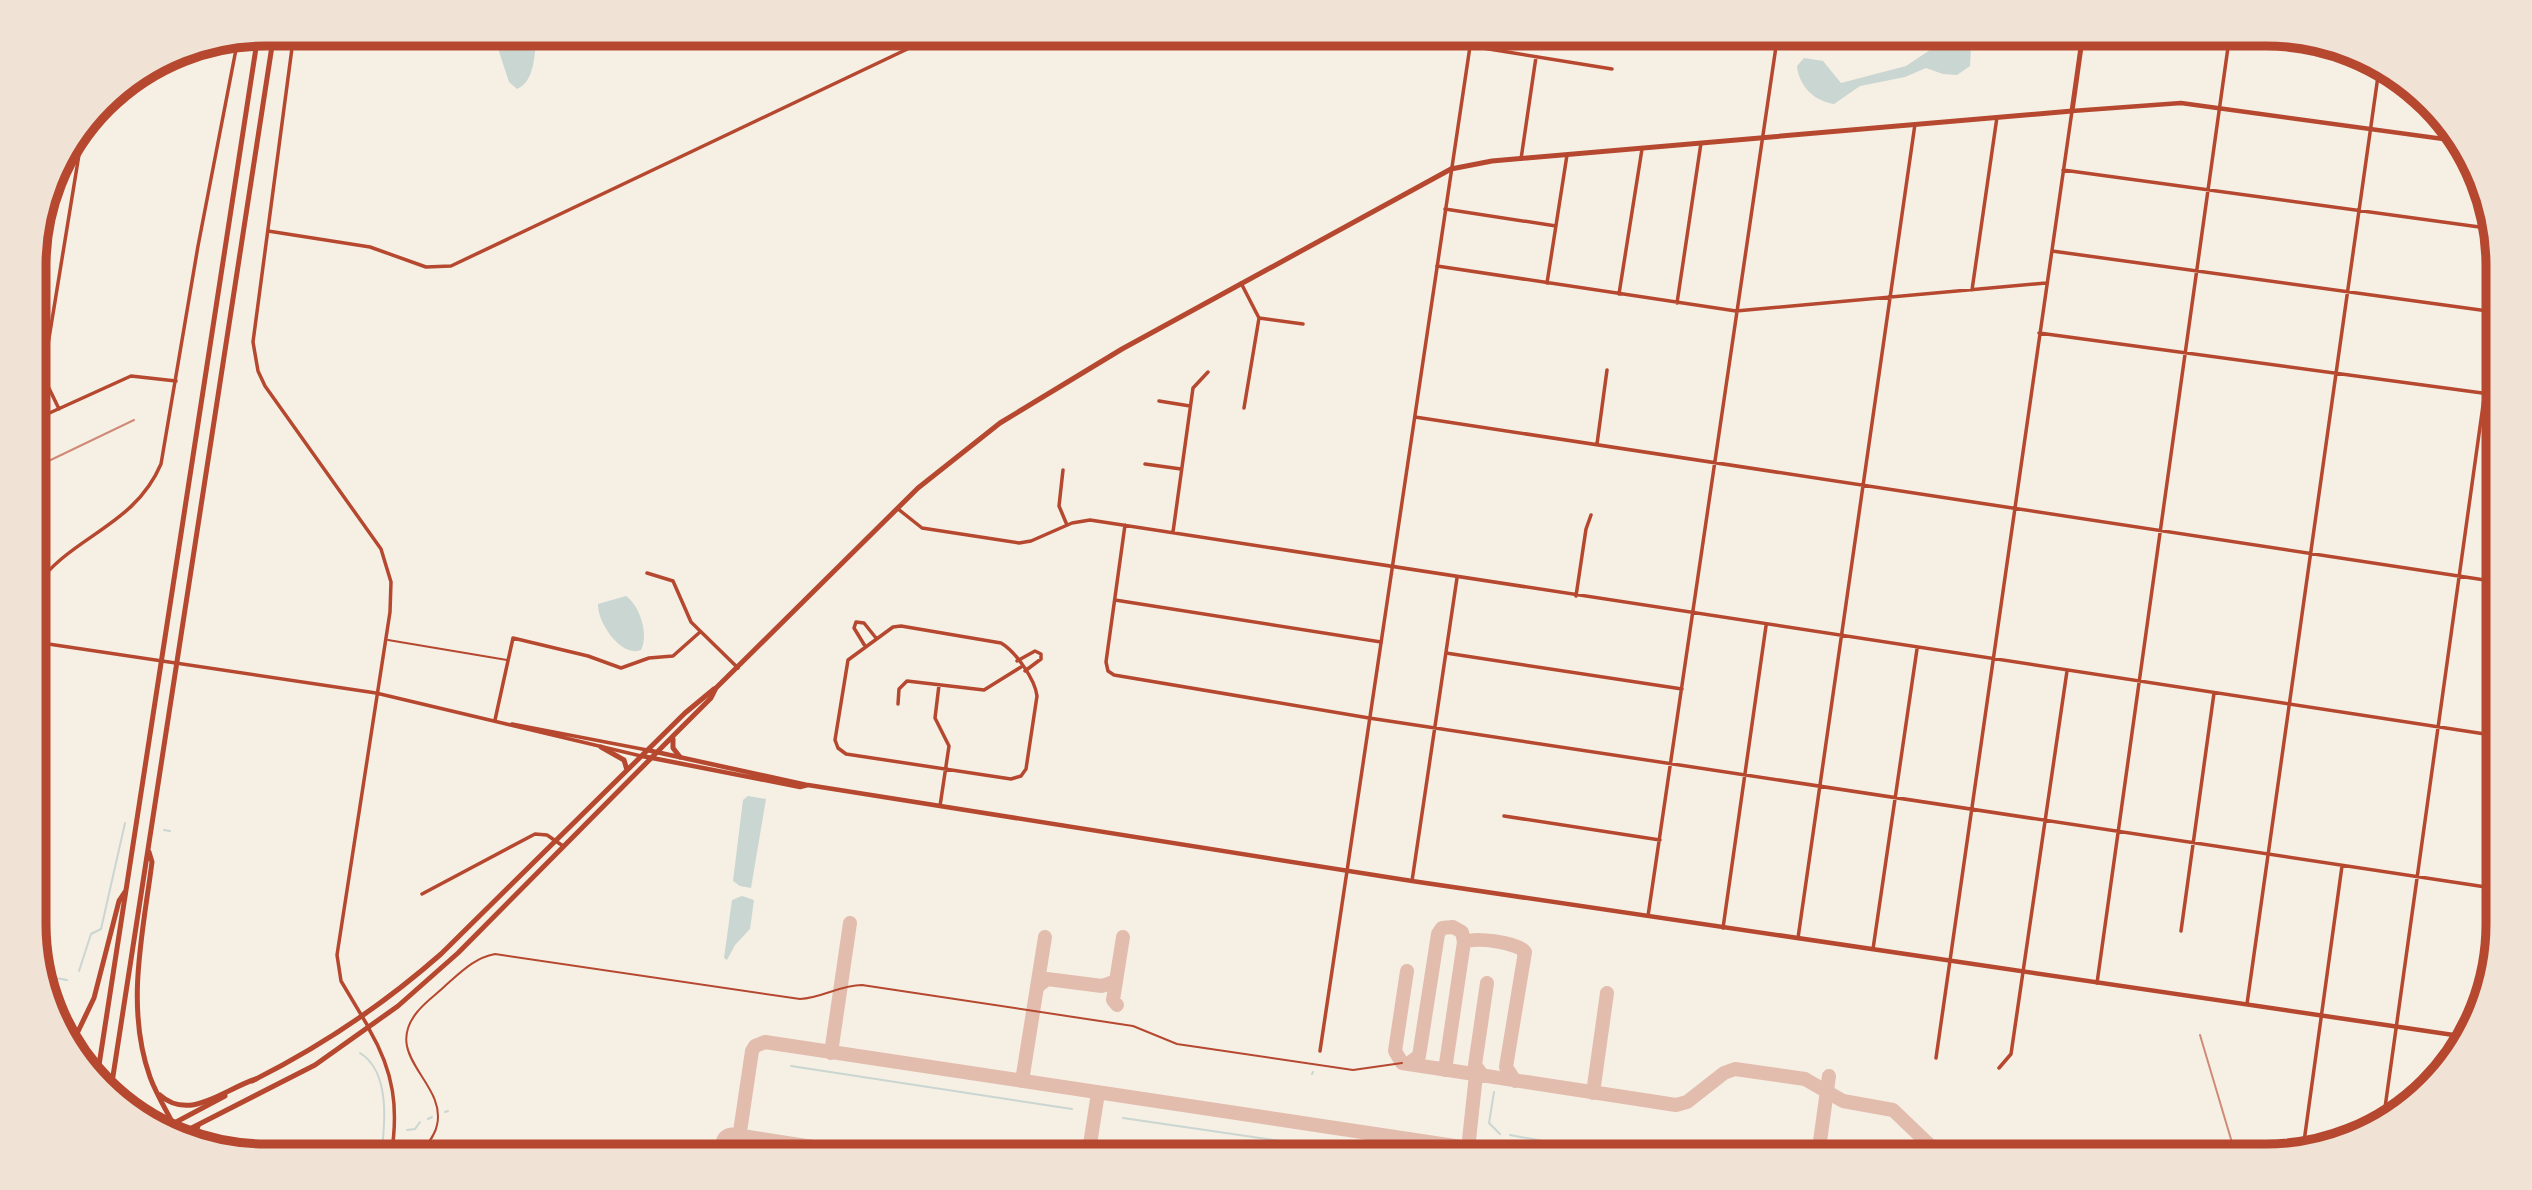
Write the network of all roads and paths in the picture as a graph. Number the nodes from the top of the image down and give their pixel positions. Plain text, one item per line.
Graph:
1 (256, 46) edge
2 (272, 46) edge
3 (292, 46) edge
4 (914, 46) edge
5 (1776, 46) edge
6 (2081, 46) edge
7 (2228, 46) edge
8 (236, 47) edge
9 (1470, 47) joint
10 (1536, 57) junction
11 (1612, 69) dead end
12 (2378, 76) edge
13 (2220, 108) junction
14 (2072, 111) junction
15 (1997, 117) junction
16 (1915, 124) junction
17 (2370, 129) junction
18 (1761, 138) junction
19 (2447, 139) edge
20 (1701, 143) junction
21 (80, 148) edge
22 (1642, 149) junction
23 (1567, 155) junction
24 (73, 158) edge
25 (78, 159) junction
26 (1521, 159) junction
27 (1451, 169) junction
28 (2063, 170) junction
29 (2208, 189) junction
30 (1446, 209) junction
31 (2358, 210) junction
32 (1556, 226) junction
33 (2483, 227) edge
34 (268, 231) junction
35 (2051, 251) junction
36 (1436, 266) junction
37 (2197, 271) junction
38 (1241, 283) junction
39 (1547, 283) junction
40 (2046, 284) junction
41 (1972, 290) junction
42 (2347, 292) junction
43 (1619, 295) junction
44 (1891, 297) junction
45 (1677, 303) junction
46 (1736, 311) junction
47 (2486, 311) edge
48 (1259, 318) junction
49 (1303, 324) dead end
50 (2039, 333) junction
51 (2186, 352) junction
52 (46, 357) edge
53 (1608, 370) dead end
54 (1208, 372) dead end
55 (2336, 372) junction
56 (176, 380) junction
57 (46, 382) edge
58 (2486, 386) edge
59 (2485, 393) junction
60 (1159, 401) dead end
61 (1190, 406) junction
62 (1244, 408) dead end
63 (59, 409) junction
64 (46, 415) edge
65 (1415, 417) junction
66 (1597, 444) junction
67 (1714, 463) junction
68 (1145, 464) dead end
69 (1181, 469) junction
70 (1063, 470) dead end
71 (1864, 486) junction
72 (2015, 508) junction
73 (898, 509) junction
74 (1591, 515) dead end
75 (1067, 525) junction
76 (1125, 525) junction
77 (2161, 531) junction
78 (1173, 533) junction
79 (2310, 553) junction
80 (1392, 568) junction
81 (46, 573) edge
82 (646, 573) dead end
83 (2459, 576) junction
84 (1457, 578) junction
85 (2486, 580) edge
86 (1576, 596) junction
87 (1115, 600) junction
88 (1692, 614) junction
89 (1766, 626) junction
90 (700, 632) junction
91 (1842, 637) junction
92 (876, 638) junction
93 (385, 639) junction
94 (1381, 642) junction
95 (46, 643) edge
96 (865, 646) junction
97 (1917, 649) junction
98 (1446, 653) junction
99 (508, 660) junction
100 (1017, 660) junction
101 (1992, 660) junction
102 (1021, 667) junction
103 (738, 668) junction
104 (1025, 671) junction
105 (2067, 671) junction
106 (2140, 682) junction
107 (939, 685) junction
108 (716, 688) junction
109 (1682, 689) junction
110 (376, 693) junction
111 (2214, 693) junction
112 (898, 704) dead end
113 (2289, 704) junction
114 (1369, 718) junction
115 (495, 720) junction
116 (507, 724) junction
117 (1435, 728) junction
118 (2438, 728) junction
119 (675, 734) junction
120 (2486, 734) edge
121 (601, 747) junction
122 (647, 750) junction
123 (657, 752) junction
124 (641, 756) junction
125 (680, 757) junction
126 (651, 759) junction
127 (1670, 764) junction
128 (627, 770) junction
129 (946, 770) junction
130 (1745, 775) junction
131 (808, 786) junction
132 (1820, 787) junction
133 (1895, 799) junction
134 (940, 806) junction
135 (1970, 810) junction
136 (1504, 816) dead end
137 (2045, 821) junction
138 (2120, 833) junction
139 (1660, 840) junction
140 (556, 841) junction
141 (2193, 844) junction
142 (563, 846) junction
143 (148, 848) junction
144 (2268, 855) junction
145 (2342, 866) junction
146 (1347, 871) junction
147 (2417, 877) junction
148 (1412, 881) junction
149 (2486, 887) edge
150 (126, 889) junction
151 (422, 894) dead end
152 (1648, 916) junction
153 (1723, 928) junction
154 (2181, 931) dead end
155 (2486, 934) edge
156 (1798, 938) junction
157 (1873, 949) junction
158 (1948, 961) junction
159 (2023, 972) junction
160 (2480, 976) edge
161 (2097, 983) junction
162 (2247, 1004) junction
163 (2322, 1015) junction
164 (363, 1018) junction
165 (2397, 1026) junction
166 (369, 1029) junction
167 (2457, 1035) edge
168 (76, 1036) edge
169 (1320, 1051) dead end
170 (1936, 1058) dead end
171 (1402, 1063) dead end
172 (99, 1067) edge
173 (1999, 1068) dead end
174 (256, 1079) junction
175 (112, 1082) edge
176 (157, 1092) junction
177 (2385, 1110) edge
178 (173, 1123) joint
179 (198, 1126) junction
180 (189, 1131) edge
181 (195, 1133) edge
182 (2304, 1141) edge
183 (393, 1144) edge
184 (427, 1144) edge

1 - 150 main road
2 - 143 main road
3 - 34 street
4 - 34 street
5 - 18 street
6 - 14 main road
7 - 13 street
8 - 56 street
9 - 10 street
9 - 27 street
10 - 11 street
10 - 26 street
12 - 17 street
13 - 14 main road
13 - 17 main road
13 - 29 street
14 - 15 main road
14 - 28 street
15 - 16 main road
15 - 41 street
16 - 18 main road
16 - 44 street
17 - 19 main road
17 - 31 street
18 - 20 main road
18 - 46 street
20 - 22 main road
20 - 45 street
21 - 25 street
22 - 23 main road
22 - 43 street
23 - 26 main road
23 - 32 street
24 - 25 street
25 - 52 street
26 - 27 main road
27 - 30 street
27 - 38 main road
28 - 29 street
28 - 35 street
29 - 31 street
29 - 37 street
30 - 32 street
30 - 36 street
31 - 33 street
31 - 42 street
32 - 39 street
34 - 93 street
35 - 37 street
35 - 40 street
36 - 39 street
36 - 65 street
37 - 42 street
37 - 51 street
38 - 48 street
38 - 73 main road
39 - 43 street
40 - 41 street
40 - 50 street
41 - 44 street
42 - 47 street
42 - 55 street
43 - 45 street
44 - 46 street
44 - 71 street
45 - 46 street
46 - 67 street
48 - 49 street
48 - 62 street
50 - 51 street
50 - 72 street
51 - 55 street
51 - 77 street
53 - 66 street
54 - 61 street
55 - 59 street
55 - 79 street
56 - 63 street
56 - 81 street
57 - 63 street
58 - 59 street
59 - 83 street
60 - 61 street
61 - 69 street
63 - 64 street
65 - 66 street
65 - 80 street
66 - 67 street
67 - 71 street
67 - 88 street
68 - 69 street
69 - 78 street
70 - 75 street
71 - 72 street
71 - 91 street
72 - 77 street
72 - 101 street
73 - 75 street
73 - 103 main road
74 - 86 street
75 - 76 street
76 - 78 street
76 - 87 street
77 - 79 street
77 - 106 street
78 - 80 street
79 - 83 street
79 - 113 street
80 - 84 street
80 - 94 street
82 - 90 street
83 - 85 street
83 - 118 street
84 - 86 street
84 - 98 street
86 - 88 street
87 - 94 street
87 - 114 street
88 - 89 street
88 - 109 street
89 - 91 street
89 - 130 street
90 - 99 street
90 - 103 street
91 - 97 street
91 - 132 street
92 - 96 street
92 - 96 street
92 - 100 street
93 - 99 lane
93 - 110 street
94 - 114 street
95 - 110 street
96 - 129 street
97 - 101 street
97 - 133 street
98 - 109 street
98 - 117 street
99 - 115 street
100 - 102 street
100 - 104 street
101 - 105 street
101 - 135 street
102 - 104 street
102 - 107 street
103 - 108 main road
104 - 129 street
105 - 106 street
105 - 137 street
106 - 111 street
106 - 138 street
107 - 112 street
107 - 129 street
108 - 119 main road
108 - 122 main road
109 - 127 street
110 - 115 street
110 - 164 street
111 - 113 street
111 - 141 street
113 - 118 street
113 - 144 street
114 - 117 street
114 - 146 street
115 - 116 street
116 - 121 street
116 - 122 street
117 - 127 street
117 - 148 street
118 - 120 street
118 - 147 street
119 - 123 main road
119 - 125 main road
121 - 124 street
121 - 128 main road
122 - 123 main road
122 - 124 main road
123 - 125 main road
123 - 126 main road
124 - 126 main road
124 - 128 main road
125 - 131 main road
126 - 131 main road
126 - 142 main road
127 - 130 street
127 - 139 street
128 - 140 main road
129 - 134 street
130 - 132 street
130 - 153 street
131 - 134 main road
132 - 133 street
132 - 156 street
133 - 135 street
133 - 157 street
134 - 146 main road
135 - 137 street
135 - 158 street
136 - 139 street
137 - 138 street
137 - 159 street
138 - 141 street
138 - 161 street
139 - 152 street
140 - 142 street
140 - 151 street
140 - 164 main road
141 - 144 street
141 - 154 street
142 - 166 main road
143 - 175 main road
143 - 176 main road
144 - 145 street
144 - 162 street
145 - 147 street
145 - 163 street
146 - 148 main road
146 - 169 street
147 - 149 street
147 - 165 street
148 - 152 main road
150 - 168 main road
150 - 172 main road
152 - 153 main road
153 - 156 main road
155 - 160 street
156 - 157 main road
157 - 158 main road
158 - 159 main road
158 - 170 street
159 - 161 main road
159 - 173 street
161 - 162 main road
162 - 163 main road
163 - 165 main road
163 - 182 street
164 - 166 street
164 - 174 main road
165 - 167 main road
165 - 177 street
166 - 179 main road
166 - 183 street
171 - 184 lane
174 - 176 main road
174 - 178 main road
176 - 178 main road
179 - 180 main road
179 - 181 main road

